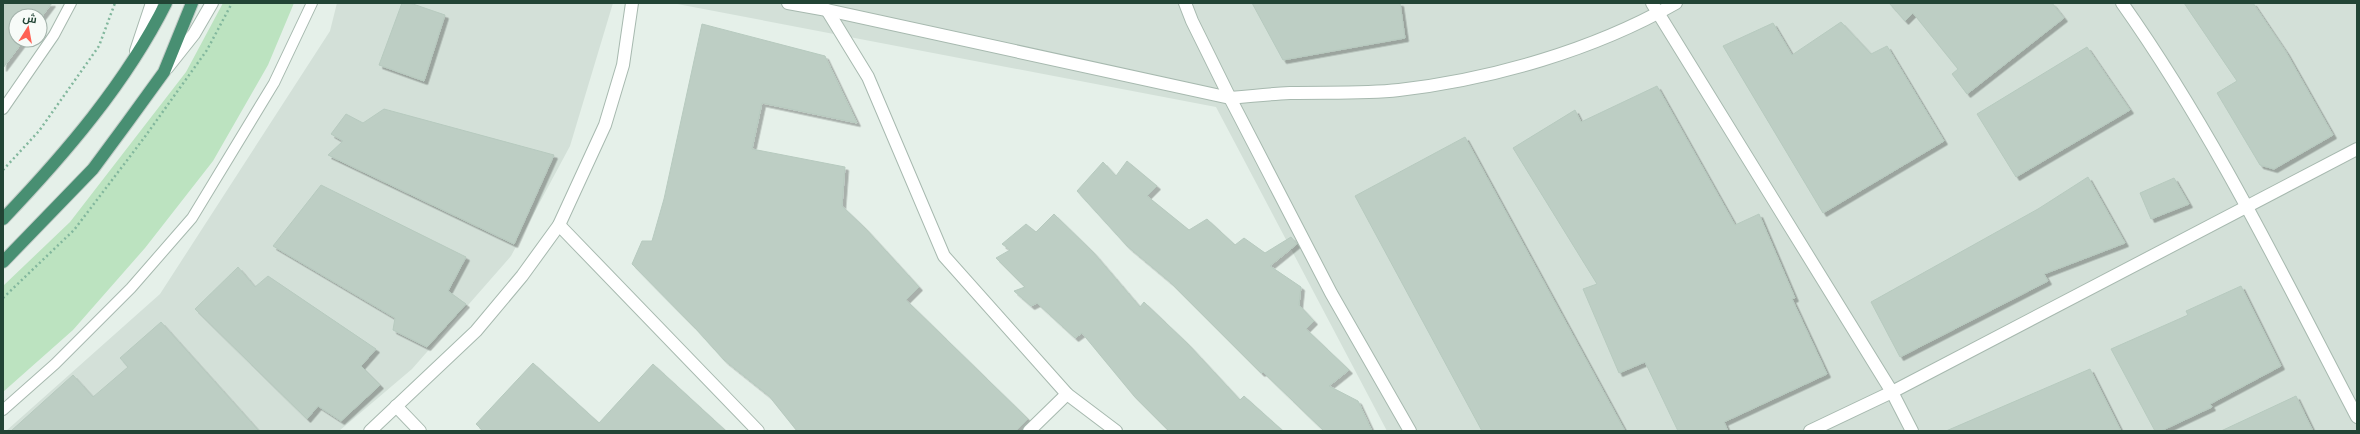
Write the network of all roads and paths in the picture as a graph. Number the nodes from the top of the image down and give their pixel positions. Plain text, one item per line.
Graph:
1 (71, 3) edge
2 (114, 3) edge
3 (152, 3) edge
4 (166, 3) edge
5 (192, 3) edge
6 (212, 3) edge
7 (232, 3) edge
8 (312, 3) edge
9 (632, 3) edge
10 (788, 3) edge
11 (1185, 3) edge
12 (1676, 3) edge
13 (2122, 3) edge
14 (1655, 8) edge
15 (827, 10) junction
16 (134, 57) junction
17 (164, 72) junction
18 (1230, 98) junction
19 (3, 109) edge
20 (2357, 149) edge
21 (3, 170) edge
22 (2247, 208) junction
23 (3, 219) edge
24 (559, 225) junction
25 (3, 262) edge
26 (3, 298) edge
27 (1892, 392) junction
28 (1067, 394) junction
29 (396, 406) junction
30 (3, 410) edge
31 (2357, 417) edge
32 (370, 431) edge
33 (420, 431) edge
34 (758, 431) edge
35 (1029, 431) edge
36 (1116, 431) edge
37 (1410, 431) edge
38 (1810, 431) edge
39 (1912, 431) edge

1 - 19 lane
2 - 21 path
3 - 16 street
4 - 16 highway
5 - 17 highway
6 - 17 street
7 - 26 path
8 - 30 lane
9 - 24 street
10 - 15 street
11 - 18 street
12 - 14 street
13 - 22 street
14 - 18 street
14 - 27 street
15 - 18 street
15 - 28 street
16 - 23 highway
17 - 25 highway
18 - 37 street
20 - 22 street
22 - 27 street
22 - 31 street
24 - 29 street
24 - 34 street
27 - 38 street
27 - 39 street
28 - 35 street
28 - 36 street
29 - 32 street
29 - 33 street

